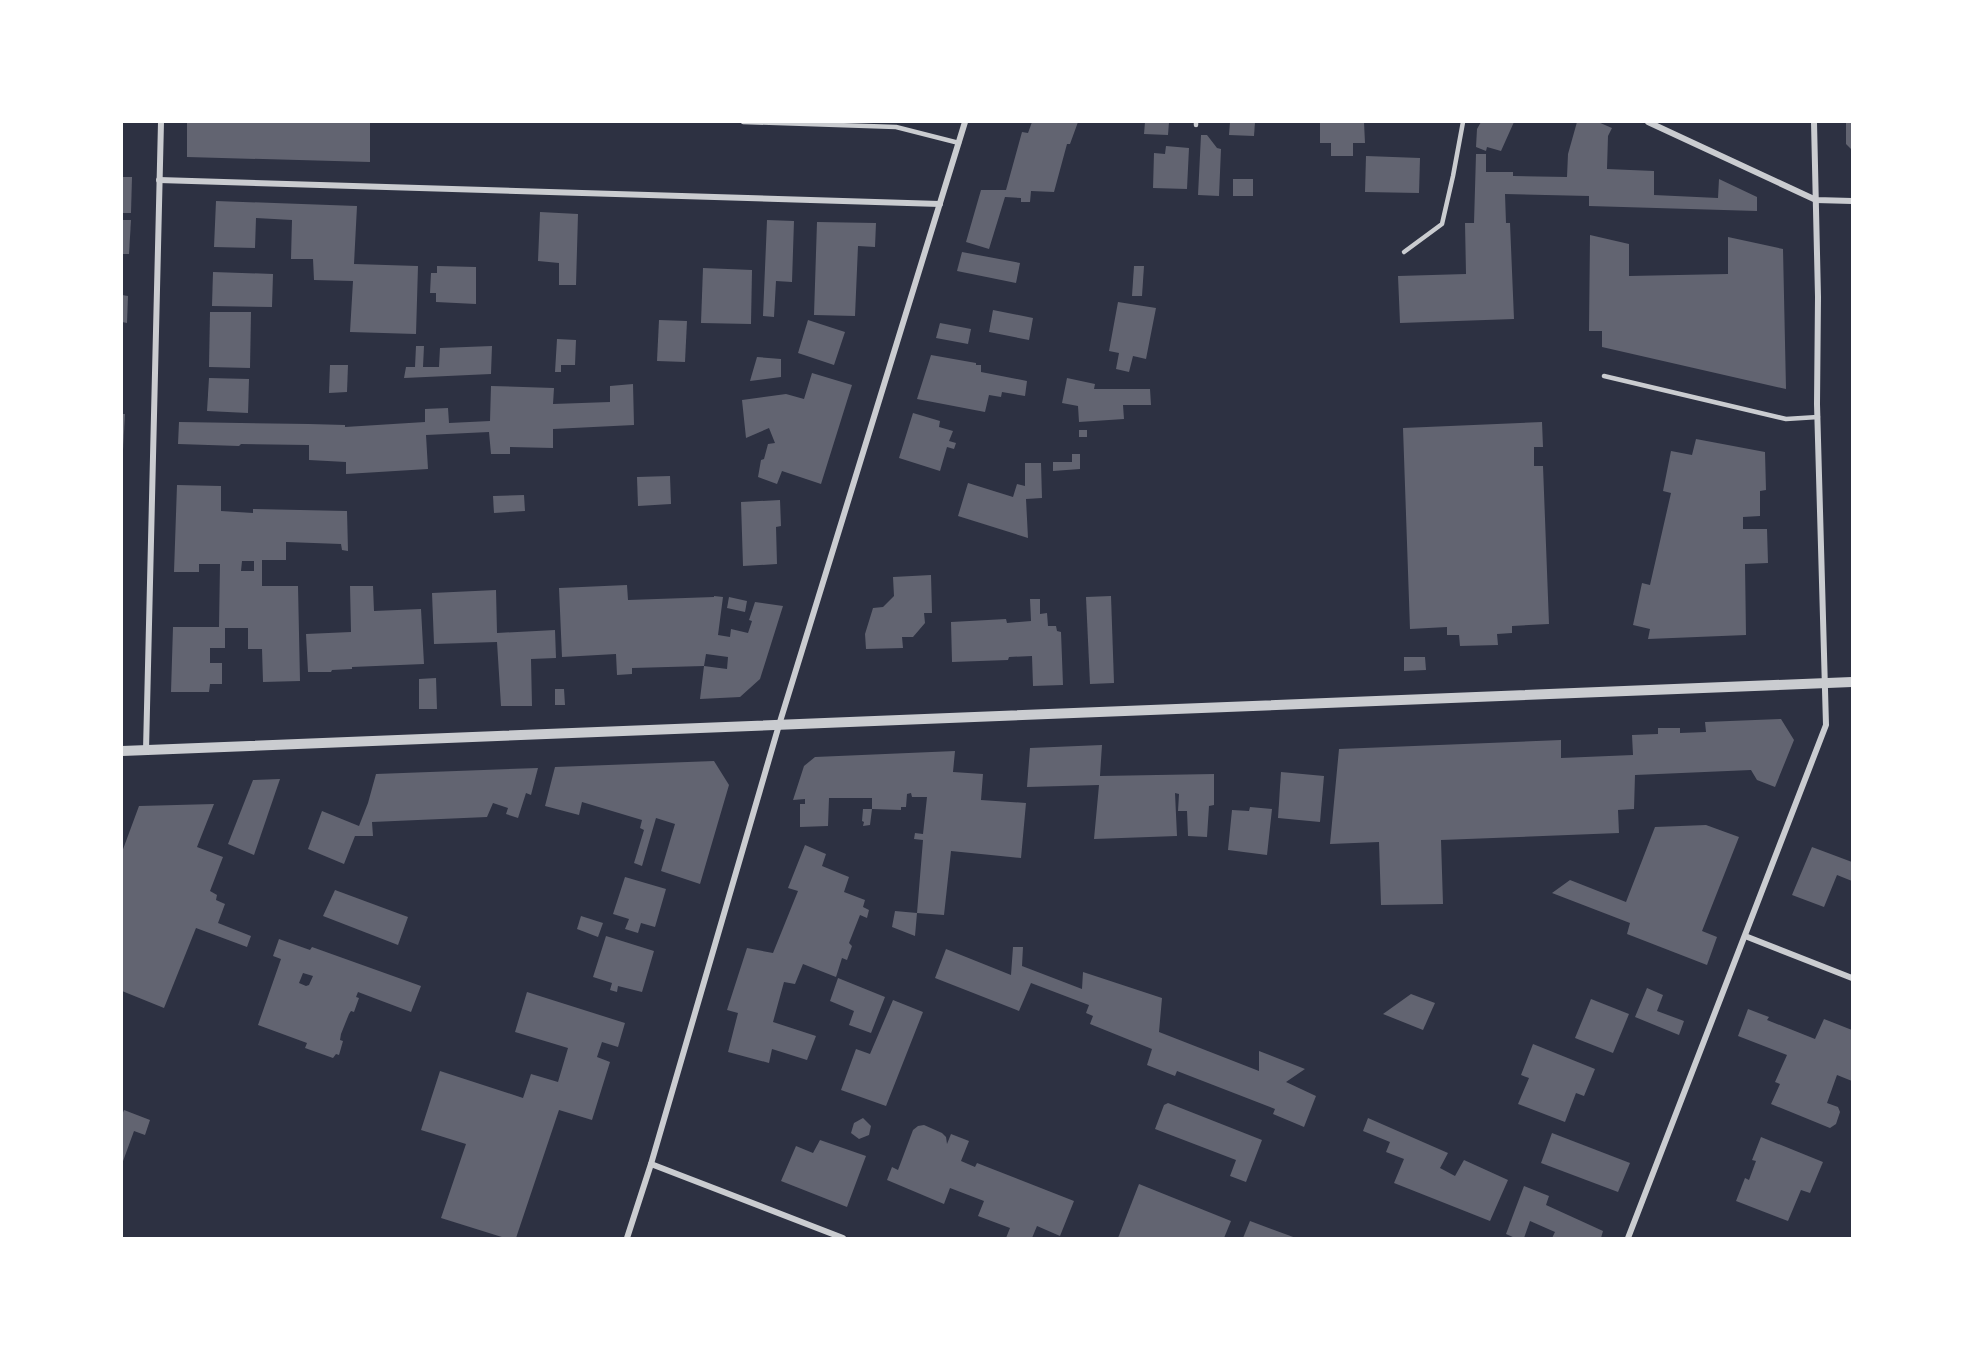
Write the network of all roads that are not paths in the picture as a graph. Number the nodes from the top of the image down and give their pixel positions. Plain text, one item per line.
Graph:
1 (161, 122) edge
2 (743, 122) edge
3 (965, 122) edge
4 (1463, 122) edge
5 (1648, 122) edge
6 (1814, 122) edge
7 (959, 142) junction
8 (159, 180) junction
9 (1816, 200) junction
10 (1852, 201) edge
11 (940, 204) junction
12 (1404, 252) dead end
13 (1604, 376) dead end
14 (1818, 417) junction
15 (1826, 682) junction
16 (1852, 682) edge
17 (779, 725) junction
18 (146, 750) junction
19 (122, 751) edge
20 (1745, 936) junction
21 (1852, 978) edge
22 (651, 1164) junction
23 (627, 1239) edge
24 (843, 1239) edge
25 (1628, 1239) edge

1 - 8 street
2 - 7 lane
3 - 7 street
4 - 12 lane
5 - 9 street
6 - 9 street
7 - 11 street
8 - 11 street
8 - 18 street
9 - 10 street
9 - 14 street
11 - 17 street
13 - 14 lane
14 - 15 street
15 - 16 street
15 - 17 street
15 - 20 street
17 - 18 street
17 - 22 street
18 - 19 street
20 - 21 street
20 - 25 street
22 - 23 street
22 - 24 street

